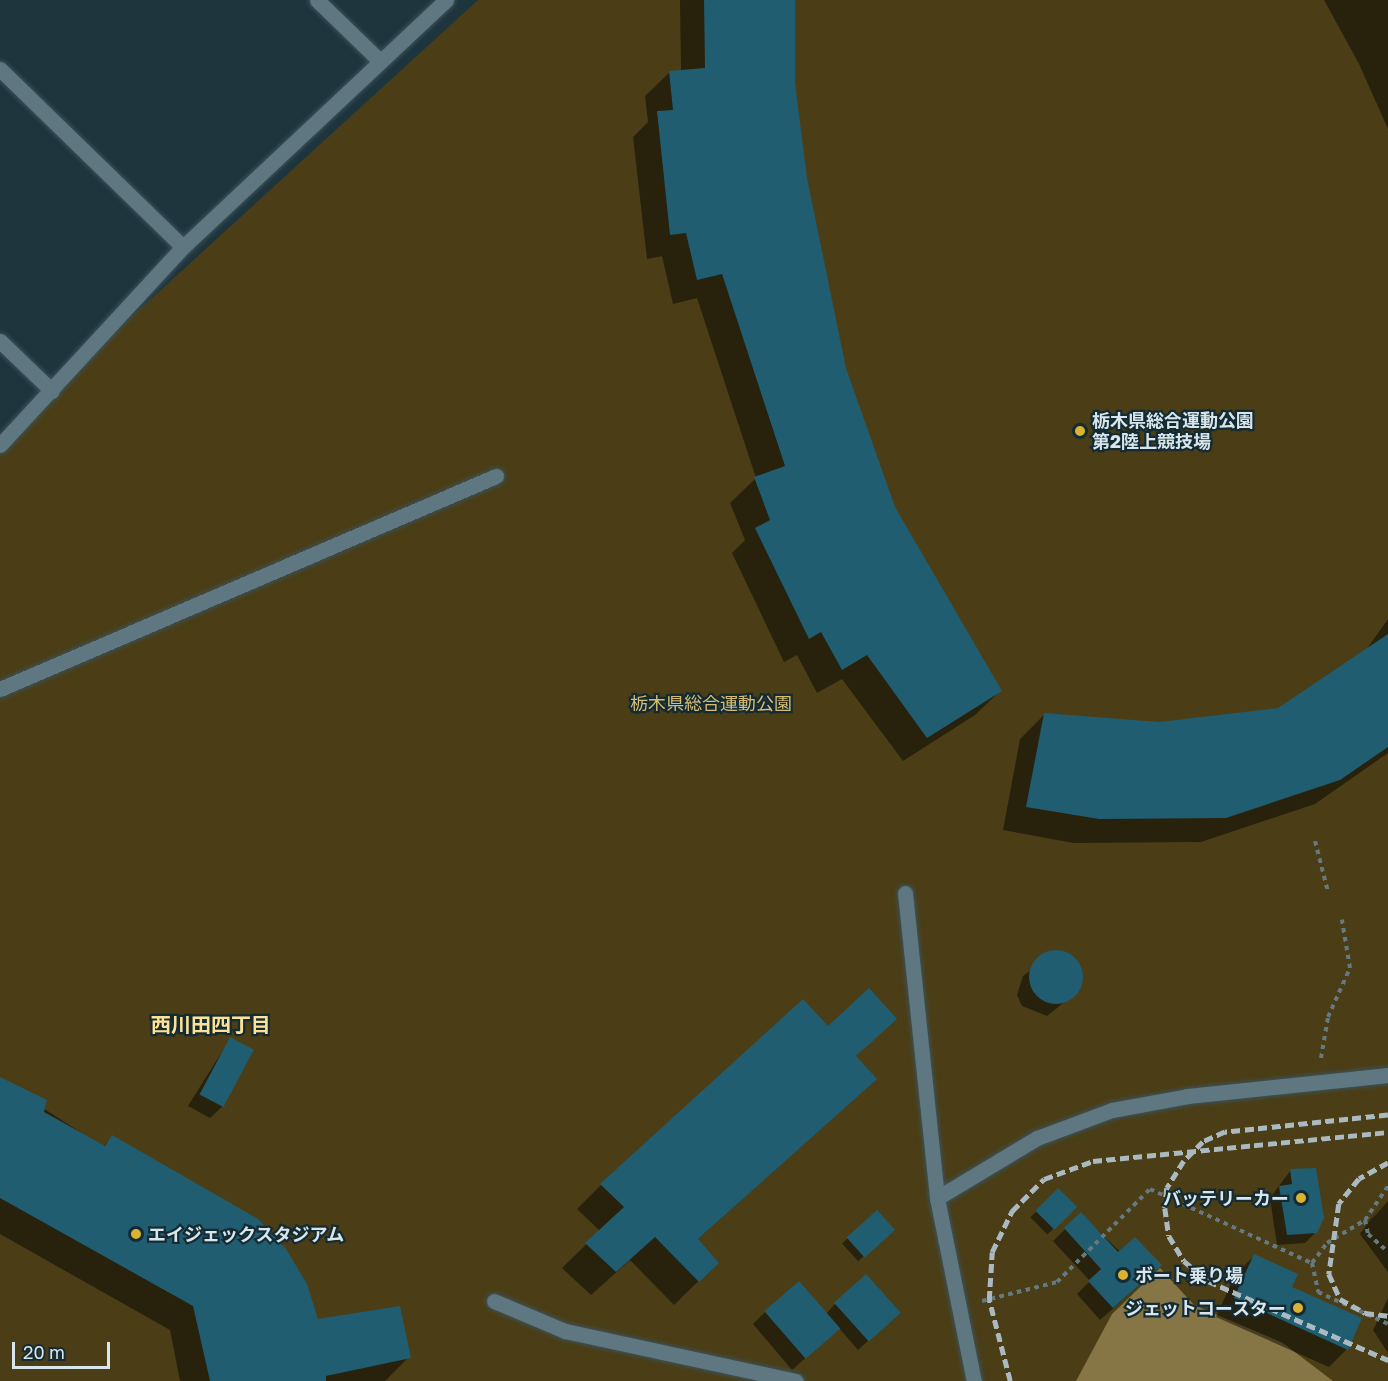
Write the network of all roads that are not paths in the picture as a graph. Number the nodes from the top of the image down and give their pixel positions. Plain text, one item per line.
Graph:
1 (317, 0) edge
2 (446, 0) edge
3 (379, 60) junction
4 (0, 69) edge
5 (183, 247) junction
6 (0, 342) edge
7 (52, 391) junction
8 (0, 445) edge
9 (496, 476) dead end
10 (0, 689) edge
11 (905, 892) dead end
12 (1388, 1075) edge
13 (937, 1198) junction
14 (494, 1301) dead end
15 (796, 1381) edge
16 (974, 1381) edge

1 - 3 street
2 - 3 street
3 - 5 street
4 - 5 street
5 - 7 street
6 - 7 street
7 - 8 street
9 - 10 street
11 - 13 street
12 - 13 street
13 - 16 street
14 - 15 street

